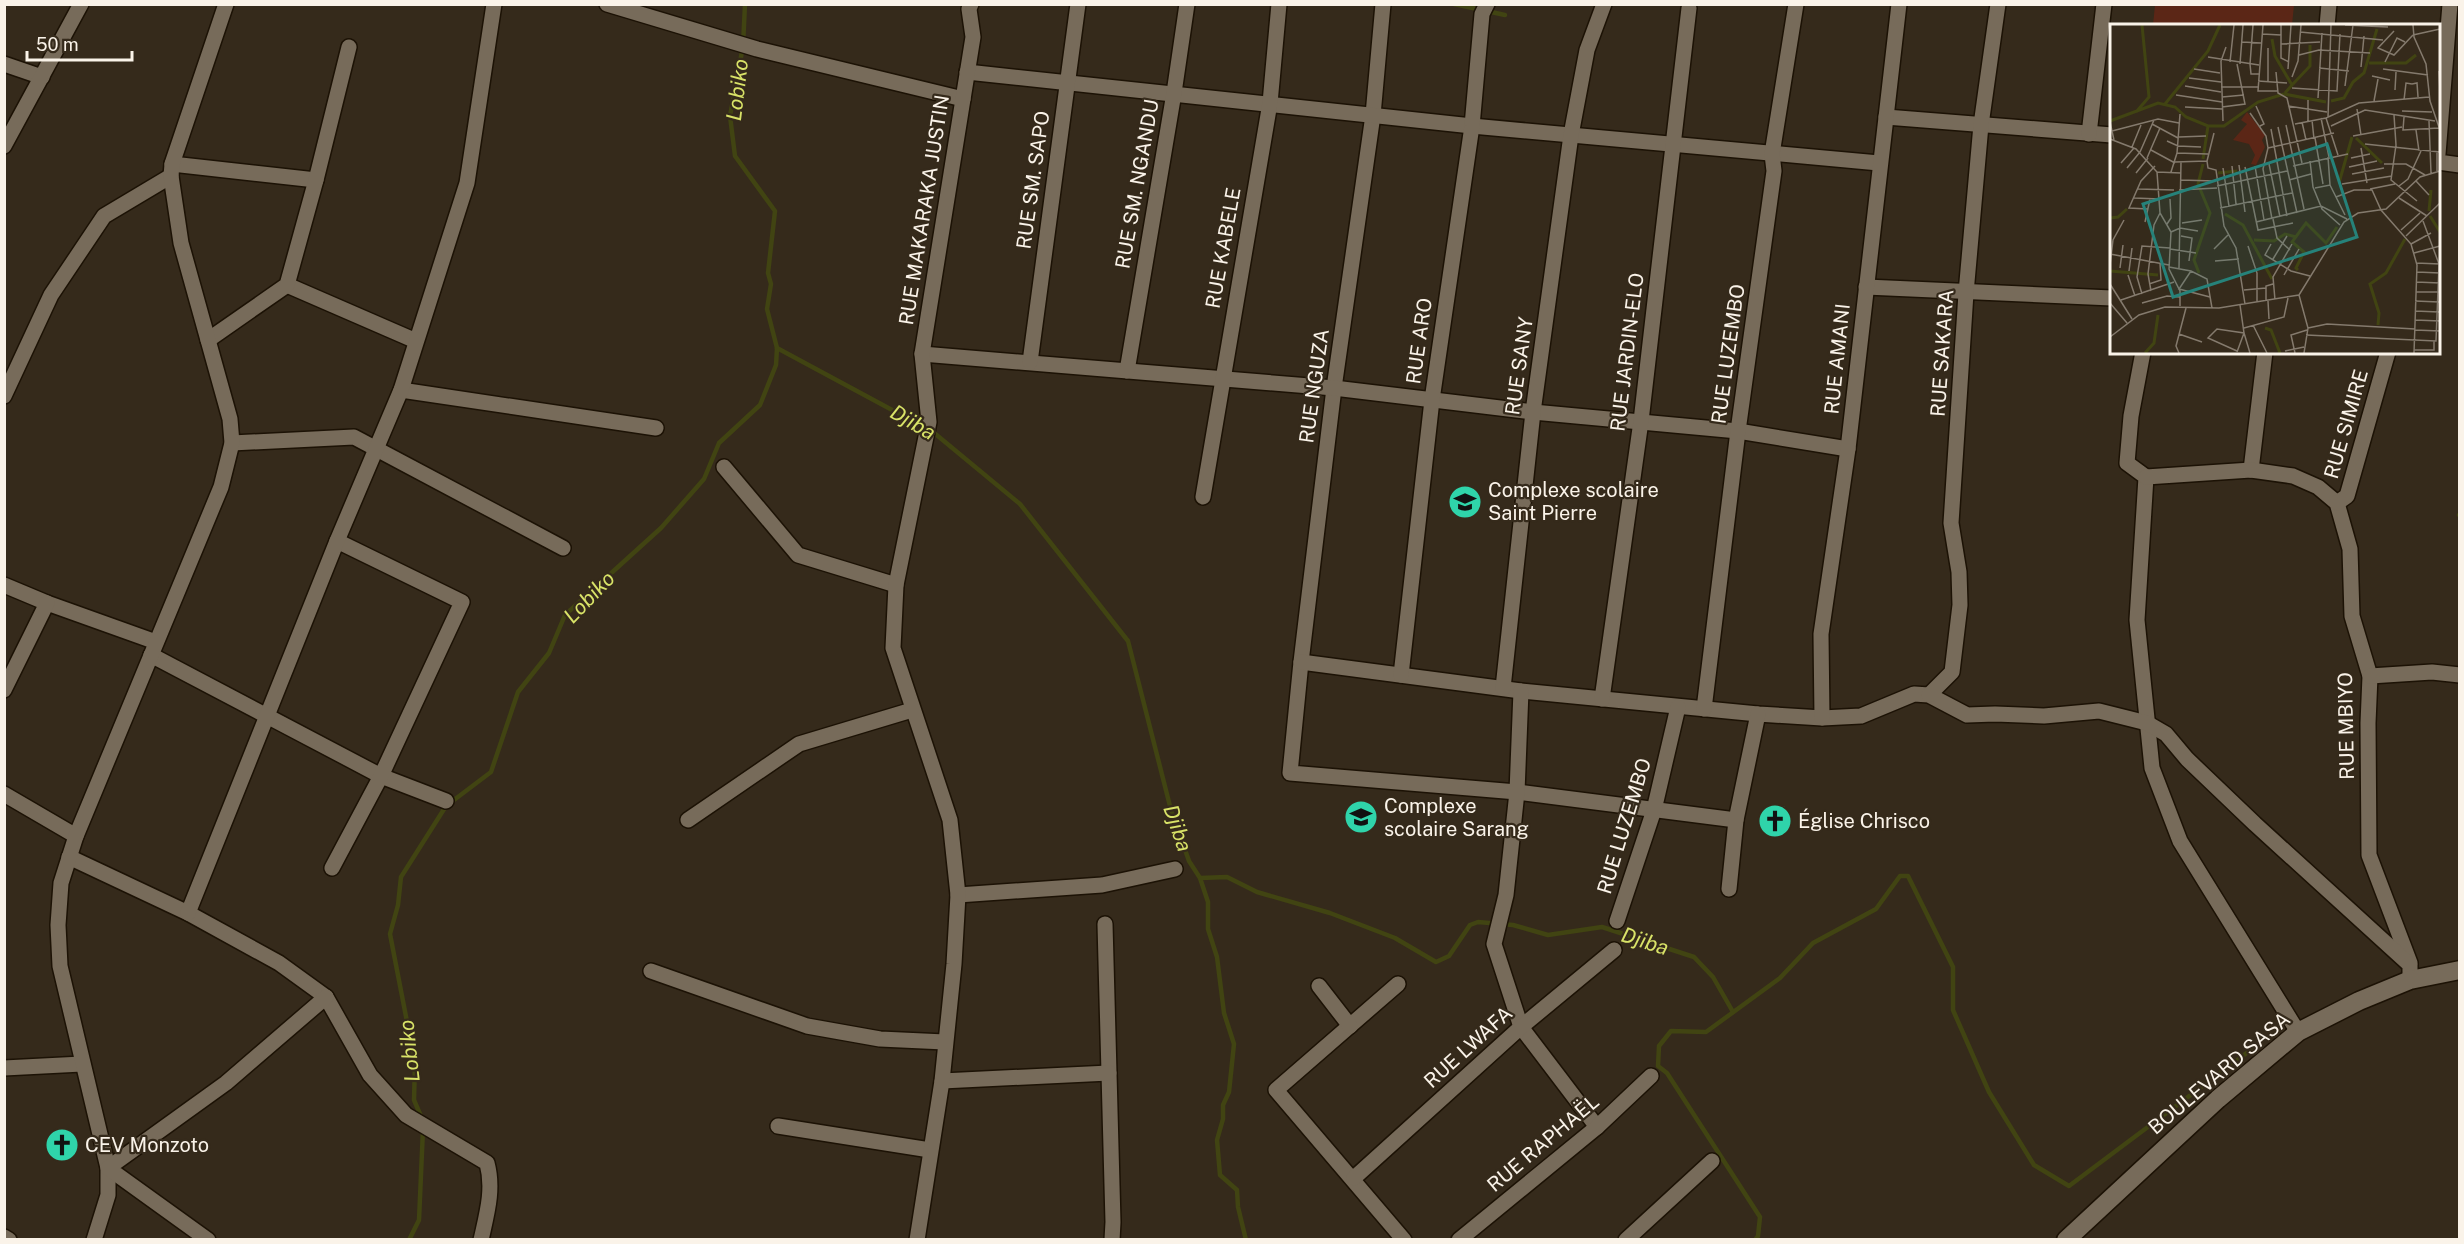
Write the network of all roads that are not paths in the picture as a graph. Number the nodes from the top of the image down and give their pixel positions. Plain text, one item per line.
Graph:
1 (81, 4) edge
2 (494, 4) edge
3 (607, 4) edge
4 (1078, 4) edge
5 (1187, 4) edge
6 (1279, 4) edge
7 (1383, 4) edge
8 (1604, 4) edge
9 (1797, 4) edge
10 (1899, 4) edge
11 (1998, 4) edge
12 (2103, 4) edge
13 (2329, 4) edge
14 (2450, 4) edge
15 (221, 6) edge
16 (965, 6) edge
17 (1689, 8) dead end
18 (1485, 9) edge
19 (2327, 24) edge
20 (349, 47) dead end
21 (4, 64) edge
22 (967, 72) junction
23 (42, 77) junction
24 (1067, 82) junction
25 (1174, 93) junction
26 (963, 99) junction
27 (1270, 104) junction
28 (1373, 114) junction
29 (1886, 117) junction
30 (1981, 125) junction
31 (1472, 126) junction
32 (2089, 134) junction
33 (1571, 135) junction
34 (2110, 135) edge
35 (2440, 140) edge
36 (1672, 145) junction
37 (4, 146) edge
38 (1772, 154) junction
39 (2440, 162) edge
40 (1879, 163) junction
41 (2460, 165) edge
42 (172, 170) junction
43 (316, 180) junction
44 (286, 285) junction
45 (1866, 287) junction
46 (1966, 294) junction
47 (2110, 298) edge
48 (208, 340) junction
49 (416, 341) junction
50 (922, 354) junction
51 (2143, 354) edge
52 (2265, 354) edge
53 (2387, 354) edge
54 (1030, 362) junction
55 (1127, 371) junction
56 (1222, 378) junction
57 (1334, 388) junction
58 (401, 390) junction
59 (4, 396) edge
60 (1432, 400) junction
61 (1533, 412) junction
62 (1641, 421) junction
63 (656, 428) dead end
64 (1738, 431) junction
65 (232, 443) junction
66 (375, 448) junction
67 (1848, 449) junction
68 (724, 467) dead end
69 (2251, 470) junction
70 (2146, 477) junction
71 (1203, 497) dead end
72 (2337, 503) junction
73 (337, 541) junction
74 (563, 548) dead end
75 (4, 585) edge
76 (896, 585) junction
77 (47, 603) junction
78 (153, 648) junction
79 (1300, 662) junction
80 (1401, 675) junction
81 (2460, 675) edge
82 (2370, 676) junction
83 (1503, 688) junction
84 (4, 690) edge
85 (1521, 691) junction
86 (1929, 695) junction
87 (1602, 699) junction
88 (1678, 707) junction
89 (1704, 709) junction
90 (912, 710) junction
91 (1758, 714) junction
92 (267, 715) junction
93 (1822, 718) junction
94 (2147, 723) junction
95 (381, 776) junction
96 (1517, 792) junction
97 (4, 794) edge
98 (446, 801) dead end
99 (1654, 810) junction
100 (688, 820) dead end
101 (1736, 820) junction
102 (76, 836) junction
103 (69, 857) junction
104 (332, 868) dead end
105 (1175, 869) dead end
106 (1729, 889) dead end
107 (958, 894) junction
108 (188, 913) junction
109 (1617, 921) dead end
110 (1105, 924) dead end
111 (1614, 950) dead end
112 (2460, 970) edge
113 (651, 971) dead end
114 (2410, 972) junction
115 (1398, 984) dead end
116 (1319, 986) dead end
117 (326, 997) junction
118 (1350, 1026) junction
119 (1521, 1028) junction
120 (2298, 1032) junction
121 (945, 1042) junction
122 (82, 1064) junction
123 (4, 1068) edge
124 (1109, 1073) junction
125 (1652, 1076) dead end
126 (942, 1081) junction
127 (778, 1126) dead end
128 (1597, 1127) junction
129 (930, 1150) junction
130 (1712, 1161) dead end
131 (108, 1168) junction
132 (1354, 1178) junction
133 (4, 1237) edge
134 (9, 1239) edge
135 (94, 1239) edge
136 (208, 1239) edge
137 (481, 1239) edge
138 (917, 1239) edge
139 (1112, 1239) edge
140 (1404, 1239) edge
141 (1459, 1239) edge
142 (1626, 1239) edge
143 (2066, 1239) edge

1 - 23 street
2 - 49 street
3 - 26 street
4 - 24 street, RUE SM. SAPO
5 - 25 street, RUE SM. NGANDU
6 - 27 street, RUE KABELE
7 - 28 street, RUE NGUZA
8 - 33 street, RUE SANY
9 - 38 street, RUE LUZEMBO
10 - 29 street, RUE AMANI
11 - 30 street, RUE SAKARA
12 - 32 street
13 - 19 street
14 - 35 street
15 - 42 street
16 - 22 street, RUE MAKARAKA JUSTIN
17 - 36 street, RUE JARDIN-ELO
18 - 31 street, RUE ARO
20 - 43 street
21 - 23 street
22 - 24 street
22 - 26 street, RUE MAKARAKA JUSTIN
23 - 37 street
24 - 25 street
24 - 54 street, RUE SM. SAPO
25 - 27 street
25 - 55 street, RUE SM. NGANDU
26 - 50 street, RUE MAKARAKA JUSTIN
27 - 28 street
27 - 56 street, RUE KABELE
28 - 31 street
28 - 57 street, RUE NGUZA
29 - 30 street
29 - 40 street, RUE AMANI
30 - 32 street
30 - 46 street, RUE SAKARA
31 - 33 street
31 - 60 street, RUE ARO
32 - 34 street
33 - 36 street
33 - 61 street, RUE SANY
36 - 38 street
36 - 62 street, RUE JARDIN-ELO
38 - 40 street
38 - 64 street, RUE LUZEMBO
39 - 41 street
40 - 45 street, RUE AMANI
42 - 43 street
42 - 48 street
42 - 59 street
43 - 44 street
44 - 48 street
44 - 49 street
45 - 46 street
45 - 67 street, RUE AMANI
46 - 47 street
46 - 86 street, RUE SAKARA
48 - 65 street
49 - 58 street
50 - 54 street
50 - 76 street, RUE MAKARAKA JUSTIN
51 - 70 street
52 - 69 street
53 - 72 street, RUE SIMIRE
54 - 55 street
55 - 56 street
56 - 57 street
56 - 71 street, RUE KABELE
57 - 60 street
57 - 79 street, RUE NGUZA
58 - 63 street
58 - 66 street
60 - 61 street
60 - 80 street, RUE ARO
61 - 62 street
61 - 83 street, RUE SANY
62 - 64 street
62 - 87 street, RUE JARDIN-ELO
64 - 67 street
64 - 89 street, RUE LUZEMBO
65 - 66 street
65 - 78 street
66 - 73 street
66 - 74 street
67 - 93 street, RUE AMANI
68 - 76 street
69 - 70 street
69 - 72 street
70 - 94 street
72 - 82 street, RUE MBIYO
73 - 92 street
73 - 95 street
75 - 77 street
76 - 90 street, RUE MAKARAKA JUSTIN
77 - 78 street
77 - 84 street
78 - 92 street
78 - 102 street
79 - 80 street
79 - 96 street, RUE NGUZA
80 - 83 street
81 - 82 street
82 - 114 street, RUE MBIYO
83 - 85 street
85 - 87 street
85 - 96 street
86 - 93 street
86 - 94 street
87 - 88 street
88 - 89 street
88 - 99 street, RUE LUZEMBO
89 - 91 street
90 - 100 street
90 - 107 street, RUE MAKARAKA JUSTIN
91 - 93 street
91 - 101 street
92 - 95 street
92 - 108 street
94 - 114 street
94 - 120 street
95 - 98 street
95 - 104 street
96 - 99 street
96 - 119 street
97 - 102 street
99 - 101 street
99 - 109 street, RUE LUZEMBO
101 - 106 street
102 - 103 street
103 - 108 street
103 - 122 street
105 - 107 street
107 - 121 street, RUE MAKARAKA JUSTIN
108 - 117 street
110 - 124 street
111 - 119 street, RUE LWAFA
112 - 114 street, BOULEVARD SASA
113 - 121 street
114 - 120 street, BOULEVARD SASA
115 - 118 street
116 - 118 street
117 - 131 street
117 - 137 street
118 - 132 street
119 - 128 street
119 - 132 street, RUE LWAFA
120 - 143 street, BOULEVARD SASA
121 - 126 street, RUE MAKARAKA JUSTIN
122 - 123 street
122 - 131 street
124 - 126 street
124 - 139 street
125 - 128 street, RUE RAPHAËL
126 - 129 street, RUE MAKARAKA JUSTIN
127 - 129 street
128 - 141 street, RUE RAPHAËL
129 - 138 street, RUE MAKARAKA JUSTIN
130 - 142 street
131 - 135 street
131 - 136 street
132 - 140 street
133 - 134 street

